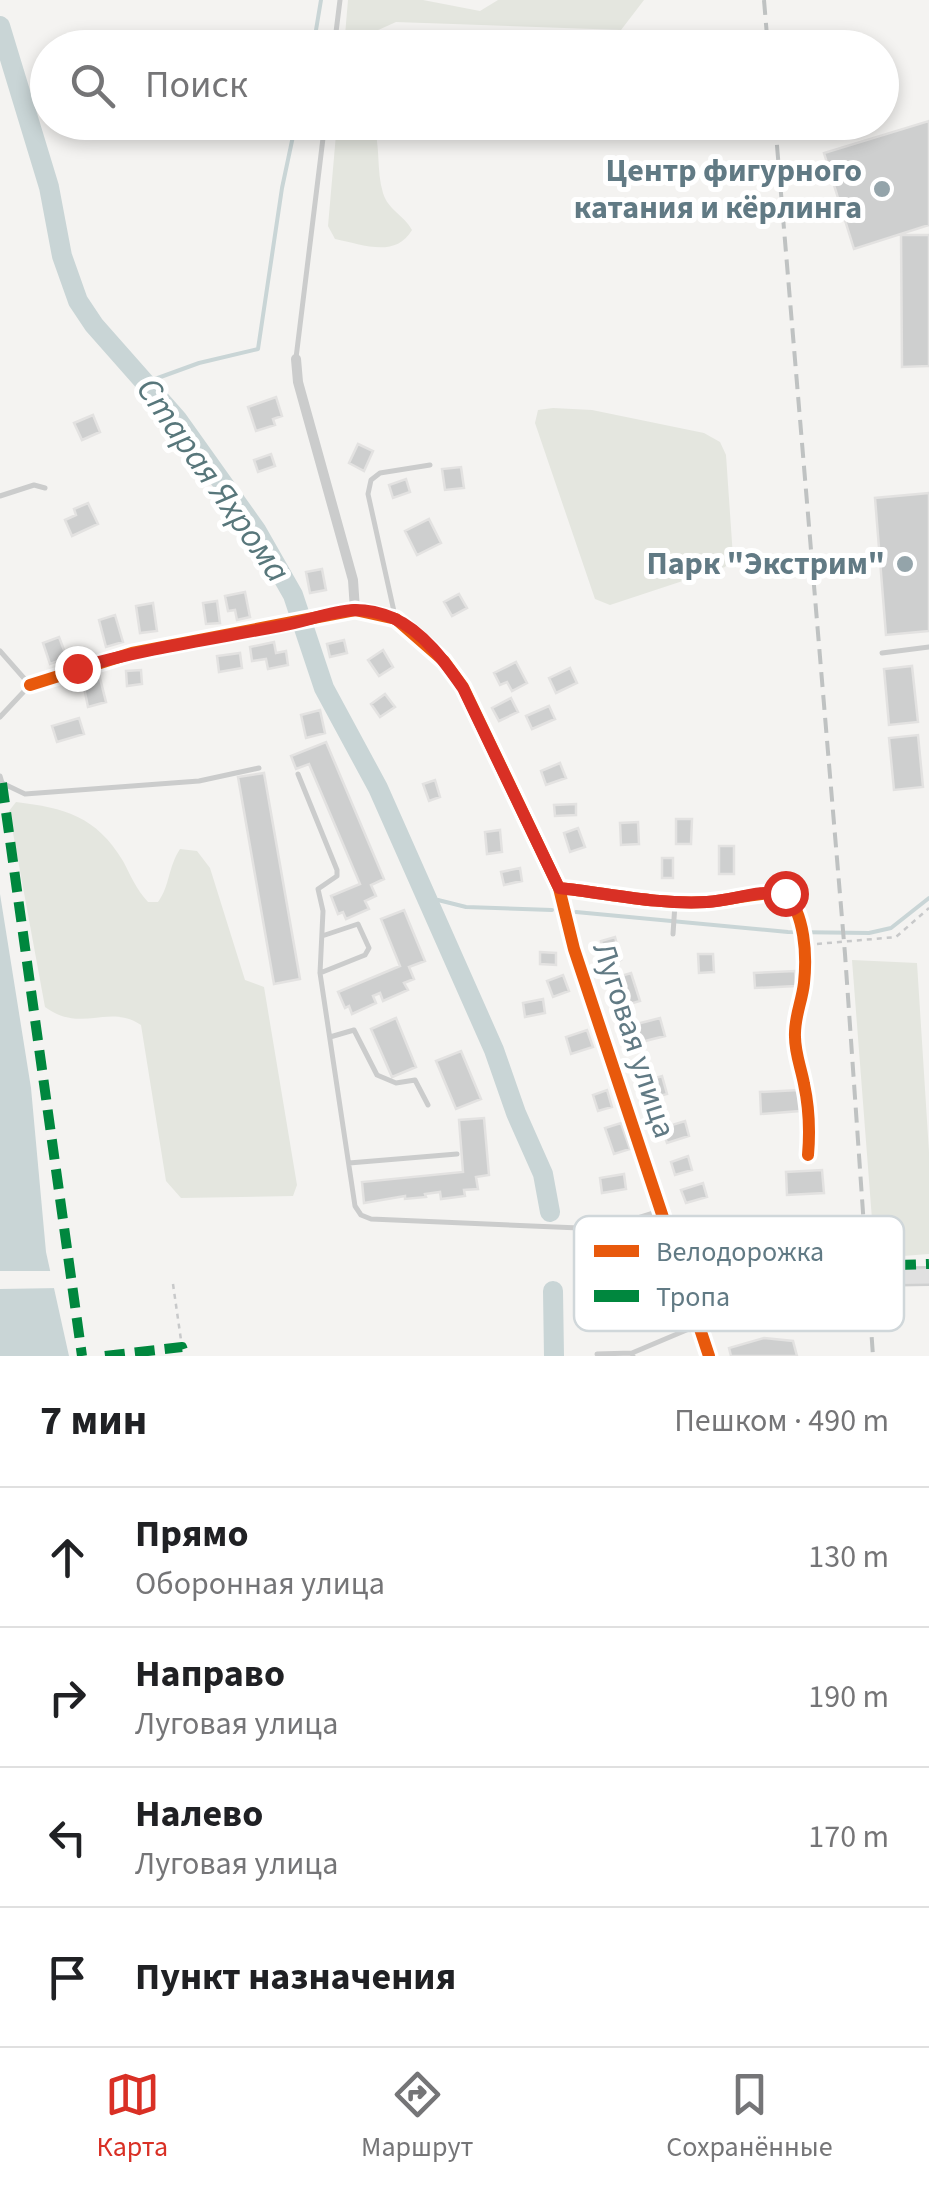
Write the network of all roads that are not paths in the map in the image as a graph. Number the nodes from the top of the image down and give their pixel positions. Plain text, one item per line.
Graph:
1 (340, 0) edge
2 (336, 30) edge
3 (323, 140) edge
4 (296, 359) joint
5 (430, 465) dead end
6 (46, 488) dead end
7 (0, 496) edge
8 (355, 610) junction
9 (396, 619) junction
10 (929, 647) edge
11 (0, 652) edge
12 (882, 652) dead end
13 (30, 685) junction
14 (0, 717) edge
15 (259, 768) dead end
16 (298, 774) dead end
17 (0, 776) edge
18 (559, 888) junction
19 (674, 902) junction
20 (674, 931) dead end
21 (321, 937) junction
22 (320, 973) junction
23 (330, 1037) junction
24 (428, 1105) dead end
25 (457, 1154) dead end
26 (808, 1155) dead end
27 (349, 1164) junction
28 (661, 1210) junction
29 (643, 1216) edge
30 (663, 1216) edge
31 (574, 1228) edge
32 (904, 1276) edge
33 (929, 1276) edge
34 (686, 1331) edge
35 (701, 1331) edge
36 (597, 1354) edge
37 (633, 1355) edge
38 (709, 1356) edge

1 - 2 lane
3 - 4 lane
4 - 8 street
5 - 9 lane
6 - 7 lane
8 - 9 street, Луговая улица
8 - 13 street, Луговая улица
9 - 18 street, Луговая улица
10 - 12 lane
11 - 13 lane
13 - 14 lane
15 - 17 lane
16 - 21 lane
18 - 19 street
18 - 28 street, Луговая улица
19 - 20 lane
19 - 26 street
21 - 22 lane
21 - 22 lane
22 - 23 lane
23 - 24 lane
23 - 27 lane
25 - 27 lane
27 - 31 lane
28 - 29 lane
28 - 30 street, Луговая улица
32 - 33 main road
34 - 37 lane
35 - 38 street, Луговая улица
36 - 37 lane

